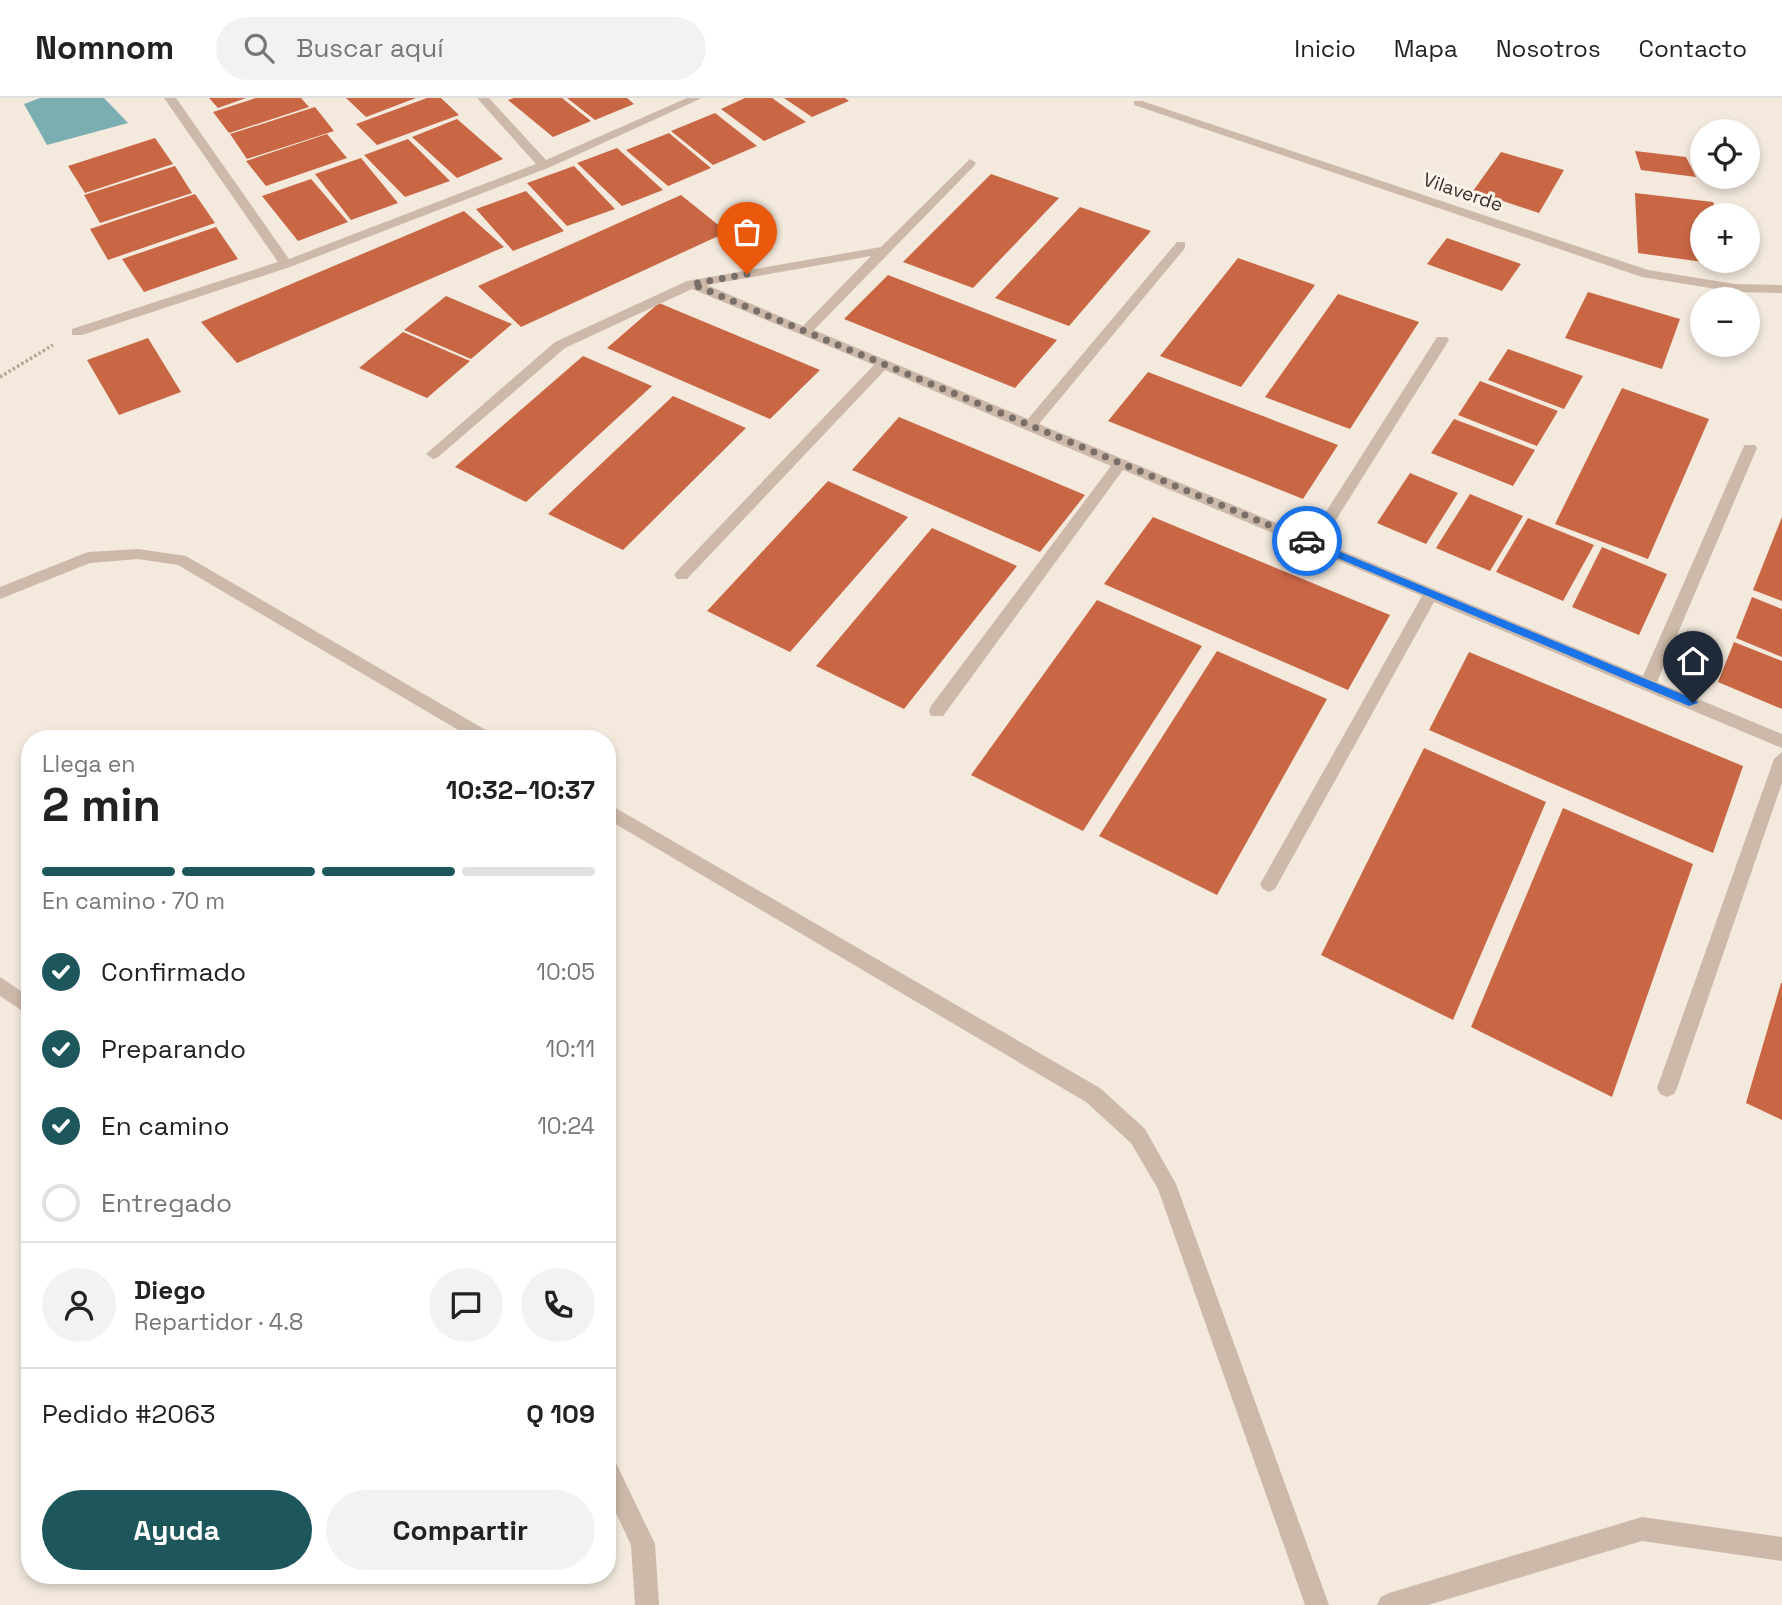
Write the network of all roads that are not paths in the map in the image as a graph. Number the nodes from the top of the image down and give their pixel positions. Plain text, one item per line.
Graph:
1 (170, 98) edge
2 (483, 98) edge
3 (696, 98) edge
4 (1138, 103) dead end
5 (970, 163) dead end
6 (544, 165) junction
7 (1181, 245) dead end
8 (884, 250) junction
9 (286, 264) junction
10 (692, 284) junction
11 (1782, 289) edge
12 (806, 330) junction
13 (77, 332) road end
14 (1442, 340) dead end
15 (884, 363) junction
16 (1031, 425) junction
17 (1750, 449) dead end
18 (432, 454) dead end
19 (1121, 463) junction
20 (1313, 544) junction
21 (682, 576) dead end
22 (0, 593) edge
23 (1431, 594) junction
24 (1648, 684) junction
25 (937, 711) dead end
26 (471, 730) edge
27 (1782, 741) edge
28 (1782, 759) edge
29 (616, 815) edge
30 (1269, 884) dead end
31 (0, 985) edge
32 (21, 1001) edge
33 (1667, 1088) dead end
34 (616, 1488) edge
35 (1782, 1549) edge
36 (647, 1605) edge
37 (1317, 1605) edge
38 (1389, 1605) edge

1 - 9 street
2 - 6 street
3 - 6 street
4 - 11 street, Vilaverde
5 - 8 street
6 - 9 street
7 - 16 street
8 - 10 street
8 - 12 street
9 - 13 street
10 - 12 street
10 - 18 street
12 - 15 street
14 - 20 street
15 - 16 street
15 - 21 street
16 - 19 street
17 - 24 street
19 - 20 street
19 - 25 street
20 - 23 street
22 - 26 street
23 - 24 street
23 - 30 street
24 - 27 street
28 - 33 street
29 - 37 street
31 - 32 street
34 - 36 street
35 - 38 street

